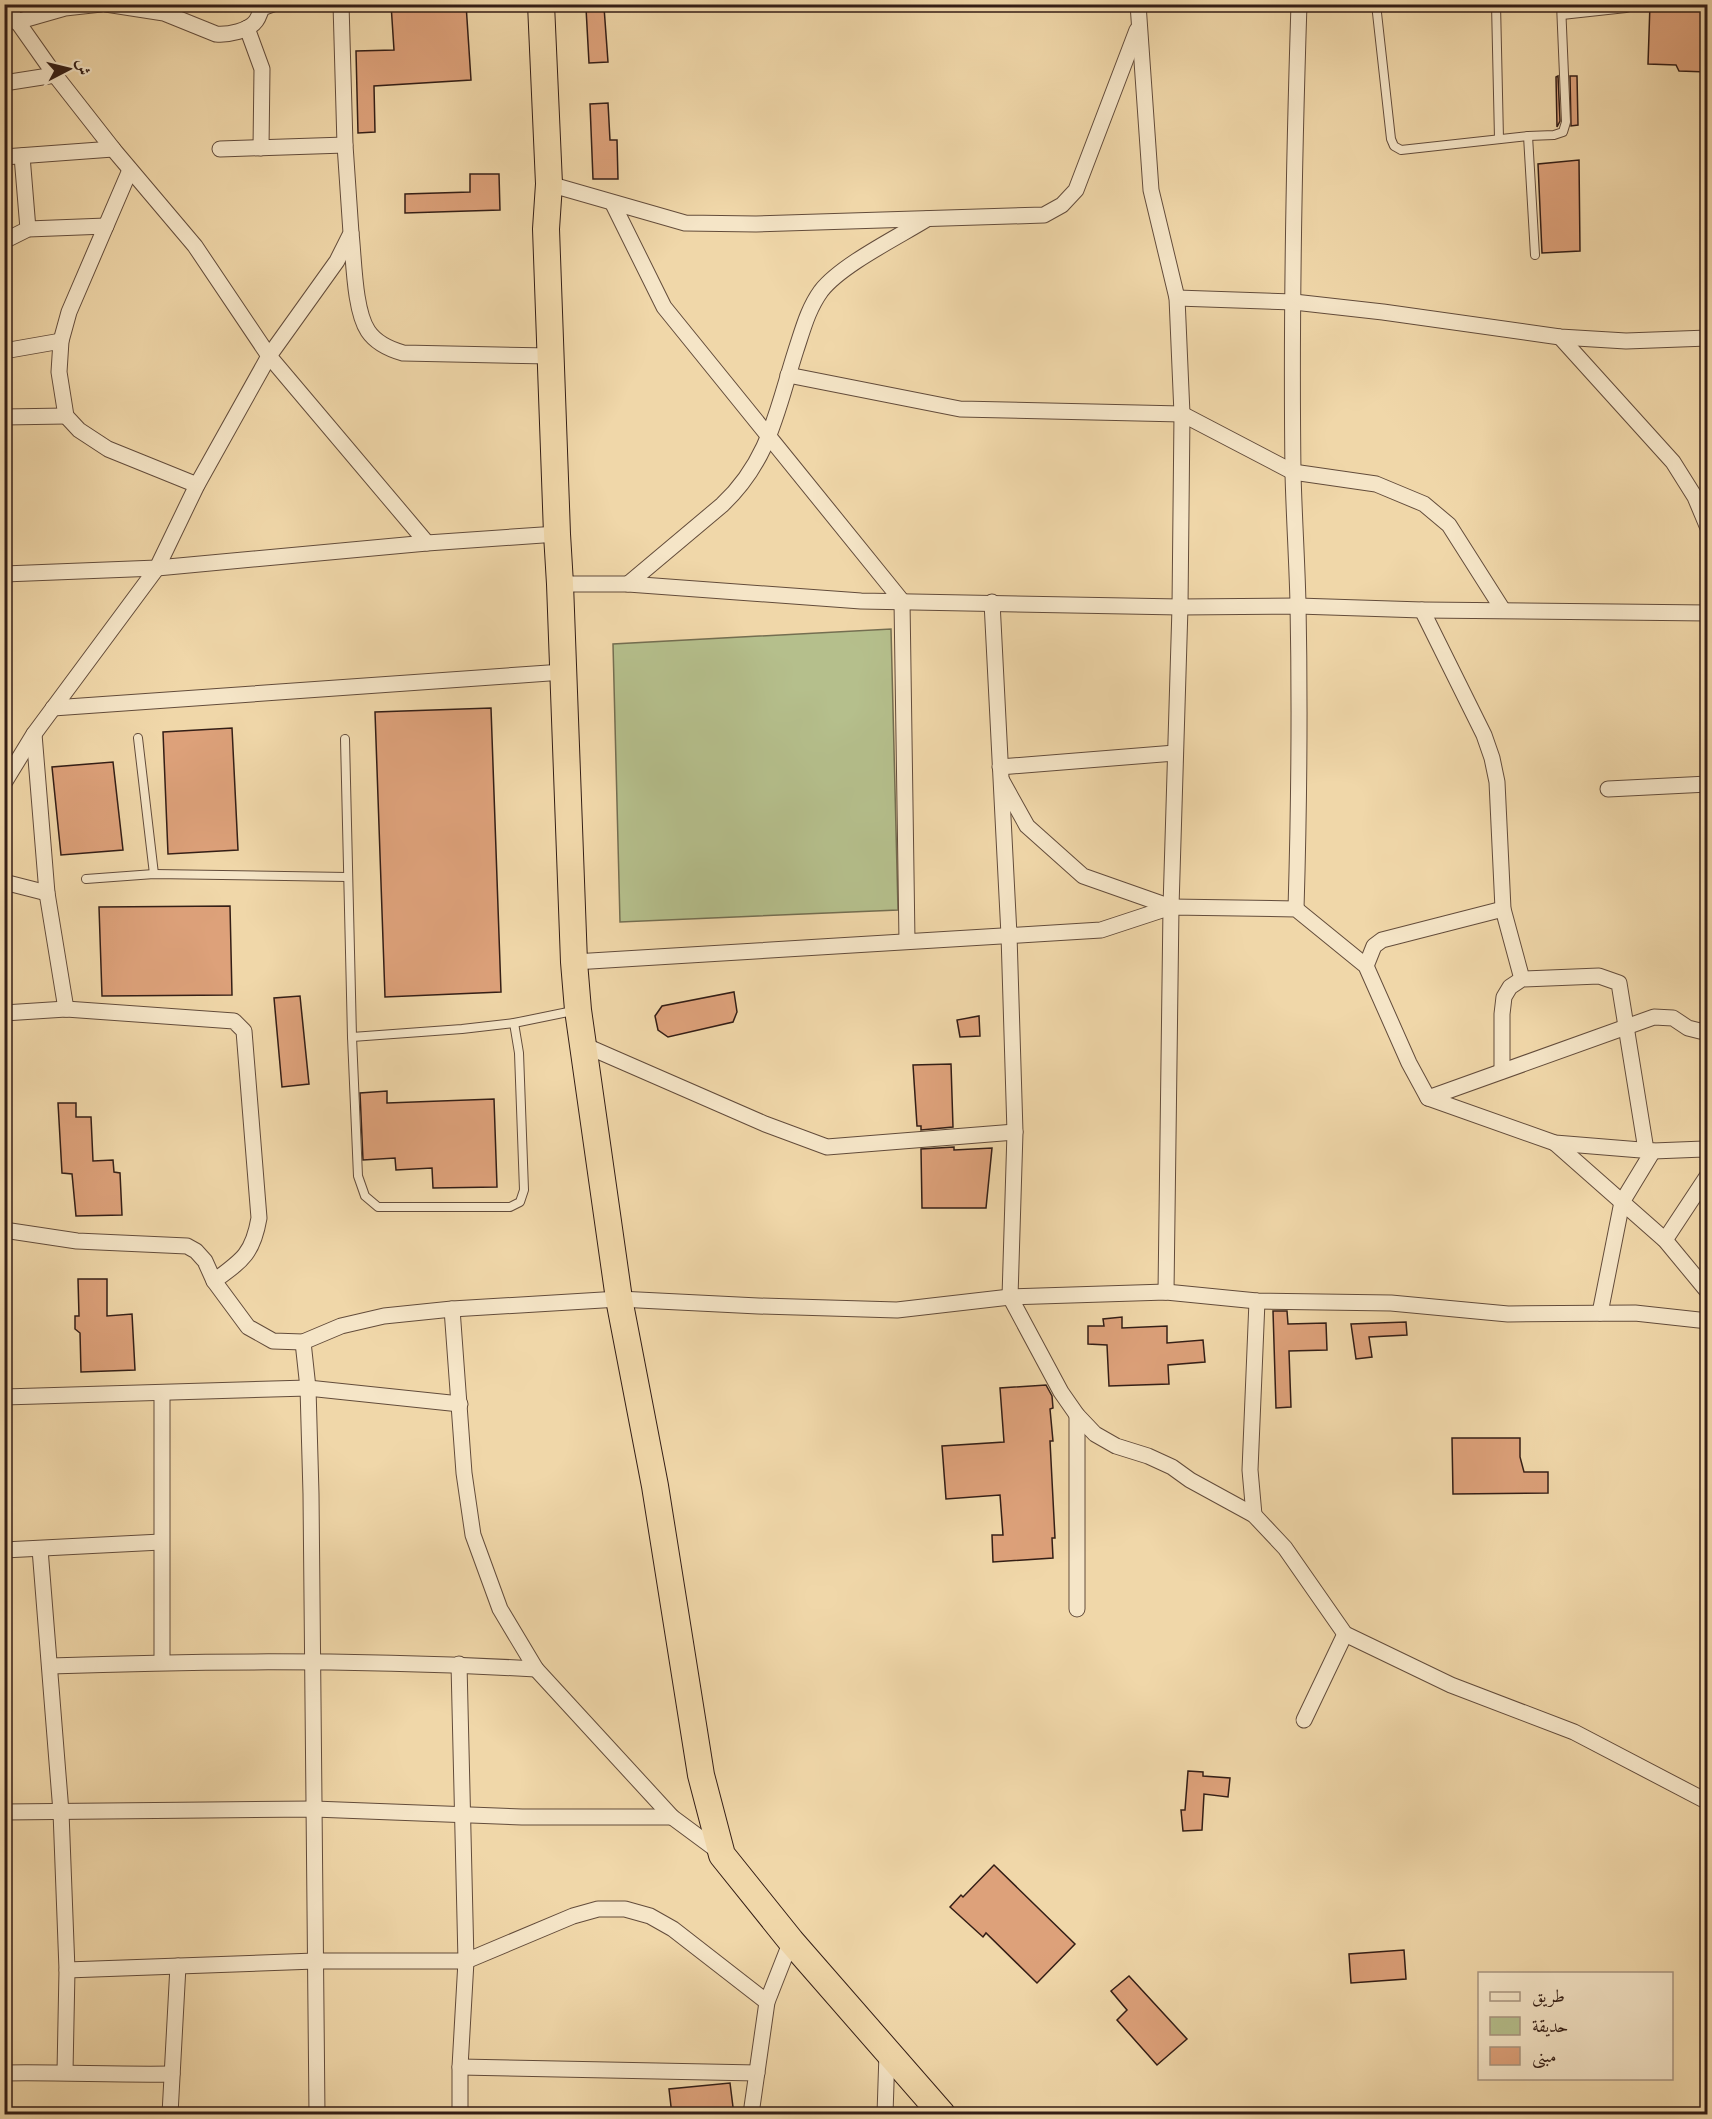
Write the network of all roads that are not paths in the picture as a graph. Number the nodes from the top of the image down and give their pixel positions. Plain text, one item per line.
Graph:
1 (5, 4) edge
2 (101, 4) edge
3 (106, 4) edge
4 (273, 4) edge
5 (340, 4) edge
6 (541, 4) edge
7 (1138, 4) edge
8 (1147, 4) edge
9 (1299, 4) edge
10 (1376, 4) edge
11 (1496, 4) edge
12 (1561, 4) edge
13 (1639, 4) edge
14 (64, 6) edge
15 (1562, 15) junction
16 (16, 22) junction
17 (1139, 25) junction
18 (247, 28) junction
19 (55, 75) junction
20 (4, 83) edge
21 (1528, 136) junction
22 (1499, 139) junction
23 (345, 145) junction
24 (261, 148) junction
25 (113, 149) junction
26 (220, 149) dead end
27 (22, 156) junction
28 (4, 157) edge
29 (130, 170) junction
30 (549, 184) junction
31 (613, 204) junction
32 (930, 217) junction
33 (106, 226) junction
34 (28, 229) junction
35 (351, 233) junction
36 (4, 241) edge
37 (1535, 255) dead end
38 (1177, 298) junction
39 (1294, 302) junction
40 (1560, 337) junction
41 (1707, 338) edge
42 (61, 341) junction
43 (4, 351) edge
44 (269, 356) junction
45 (551, 357) junction
46 (788, 375) junction
47 (1182, 414) junction
48 (66, 416) junction
49 (4, 417) edge
50 (769, 437) junction
51 (1293, 472) junction
52 (197, 485) junction
53 (1707, 528) edge
54 (556, 534) junction
55 (427, 543) junction
56 (157, 568) junction
57 (4, 574) edge
58 (560, 584) junction
59 (628, 584) junction
60 (902, 602) junction
61 (992, 602) junction
62 (1298, 606) junction
63 (1180, 607) junction
64 (1422, 610) junction
65 (1503, 610) junction
66 (1707, 613) edge
67 (563, 672) junction
68 (54, 708) junction
69 (34, 734) junction
70 (138, 738) dead end
71 (345, 739) dead end
72 (1175, 753) junction
73 (1000, 773) junction
74 (4, 783) edge
75 (1707, 784) edge
76 (1608, 789) dead end
77 (154, 874) junction
78 (348, 878) junction
79 (86, 879) dead end
80 (4, 882) edge
81 (47, 893) junction
82 (1171, 907) junction
83 (1296, 909) junction
84 (1503, 909) junction
85 (1009, 935) junction
86 (908, 942) junction
87 (574, 962) junction
88 (1366, 966) junction
89 (1522, 980) junction
90 (66, 1009) junction
91 (578, 1010) junction
92 (4, 1014) edge
93 (514, 1023) junction
94 (1627, 1025) junction
95 (1707, 1033) edge
96 (352, 1037) junction
97 (584, 1045) junction
98 (1502, 1071) junction
99 (1428, 1098) junction
100 (1015, 1132) junction
101 (1555, 1143) junction
102 (1706, 1147) edge
103 (1649, 1150) junction
104 (1707, 1175) edge
105 (1622, 1202) junction
106 (4, 1230) edge
107 (1665, 1240) junction
108 (214, 1281) junction
109 (1166, 1292) junction
110 (1707, 1292) edge
111 (1010, 1297) junction
112 (620, 1299) junction
113 (1257, 1301) junction
114 (452, 1309) junction
115 (1600, 1313) junction
116 (1707, 1321) edge
117 (303, 1342) junction
118 (308, 1388) junction
119 (162, 1393) junction
120 (4, 1397) edge
121 (460, 1404) junction
122 (1077, 1415) junction
123 (1254, 1515) junction
124 (161, 1542) junction
125 (40, 1549) junction
126 (4, 1550) edge
127 (1077, 1609) dead end
128 (1345, 1634) junction
129 (313, 1661) junction
130 (162, 1662) junction
131 (459, 1664) junction
132 (50, 1666) junction
133 (536, 1669) junction
134 (1304, 1720) dead end
135 (1707, 1802) edge
136 (314, 1809) junction
137 (4, 1812) edge
138 (61, 1812) junction
139 (464, 1815) junction
140 (672, 1817) junction
141 (722, 1855) junction
142 (791, 1941) junction
143 (466, 1960) junction
144 (315, 1961) junction
145 (178, 1966) junction
146 (67, 1970) junction
147 (767, 2002) junction
148 (887, 2054) junction
149 (460, 2067) junction
150 (65, 2072) junction
151 (4, 2073) edge
152 (757, 2073) junction
153 (172, 2074) junction
154 (170, 2115) edge
155 (317, 2115) edge
156 (460, 2115) edge
157 (751, 2115) edge
158 (885, 2115) edge
159 (942, 2115) edge

1 - 16 street
2 - 14 street
3 - 18 street
4 - 18 street
5 - 23 street
6 - 30 highway
7 - 17 street
8 - 17 street
9 - 39 street
10 - 22 lane
11 - 22 lane
12 - 15 lane
13 - 15 lane
14 - 16 street
15 - 21 lane
16 - 19 street
17 - 32 street
17 - 38 street
18 - 24 street
19 - 20 street
19 - 25 street
21 - 22 lane
21 - 37 lane
23 - 24 street
23 - 35 street
24 - 26 street
25 - 27 street
25 - 29 street
27 - 28 street
27 - 34 street
29 - 33 street
29 - 44 street
30 - 31 street
30 - 45 highway
31 - 32 street
31 - 50 street
32 - 46 street
33 - 34 street
33 - 42 street
34 - 36 street
35 - 44 street
35 - 45 street
38 - 39 street
38 - 47 street
39 - 40 street
39 - 51 street
40 - 41 street
40 - 53 street
42 - 43 street
42 - 48 street
44 - 52 street
44 - 55 street
45 - 54 highway
46 - 47 street
46 - 50 street
47 - 51 street
47 - 63 street
48 - 49 street
48 - 52 street
50 - 59 street
50 - 60 street
51 - 62 street
51 - 65 street
52 - 56 street
54 - 55 street
54 - 58 highway
55 - 56 street
56 - 57 street
56 - 68 street
58 - 59 street
58 - 67 highway
59 - 60 street
60 - 61 street
60 - 86 street
61 - 63 street
61 - 73 street
62 - 63 street
62 - 64 street
62 - 83 street
63 - 72 street
64 - 65 street
64 - 84 street
65 - 66 street
67 - 68 street
67 - 87 highway
68 - 69 street
69 - 74 street
69 - 81 street
70 - 77 lane
71 - 78 lane
72 - 73 street
72 - 82 street
73 - 82 street
73 - 85 street
75 - 76 street
77 - 78 lane
77 - 79 lane
78 - 96 lane
80 - 81 street
81 - 90 street
82 - 83 street
82 - 85 street
82 - 109 street
83 - 88 street
84 - 88 street
84 - 89 street
85 - 86 street
85 - 100 street
86 - 87 street
87 - 91 highway
88 - 99 street
89 - 94 street
89 - 98 street
90 - 92 street
90 - 108 street
91 - 93 lane
91 - 97 highway
93 - 96 lane
93 - 96 lane
94 - 95 street
94 - 98 street
94 - 103 street
97 - 100 street
97 - 112 highway
98 - 99 street
99 - 101 street
100 - 111 street
101 - 103 street
101 - 105 street
102 - 103 street
103 - 105 street
104 - 107 street
105 - 107 street
105 - 115 street
106 - 108 street
107 - 110 street
108 - 117 street
109 - 111 street
109 - 113 street
111 - 112 street
111 - 122 street
112 - 114 street
112 - 141 highway
113 - 115 street
113 - 123 street
114 - 117 street
114 - 121 street
115 - 116 street
117 - 118 street
118 - 119 street
118 - 121 street
118 - 129 street
119 - 120 street
119 - 124 street
121 - 133 street
122 - 123 street
122 - 127 street
123 - 128 street
124 - 125 street
124 - 130 street
125 - 126 street
125 - 132 street
128 - 134 street
128 - 135 street
129 - 130 street
129 - 131 street
129 - 136 street
130 - 132 street
131 - 133 street
131 - 139 street
132 - 138 street
133 - 140 street
136 - 138 street
136 - 139 street
136 - 144 street
137 - 138 street
138 - 146 street
139 - 140 street
139 - 143 street
140 - 141 street
141 - 142 highway
142 - 147 street
142 - 148 highway
143 - 144 street
143 - 147 street
143 - 149 street
144 - 145 street
144 - 155 street
145 - 146 street
145 - 153 street
146 - 150 street
147 - 152 street
148 - 158 street
148 - 159 highway
149 - 152 street
149 - 156 street
150 - 151 street
150 - 153 street
152 - 157 street
153 - 154 street

